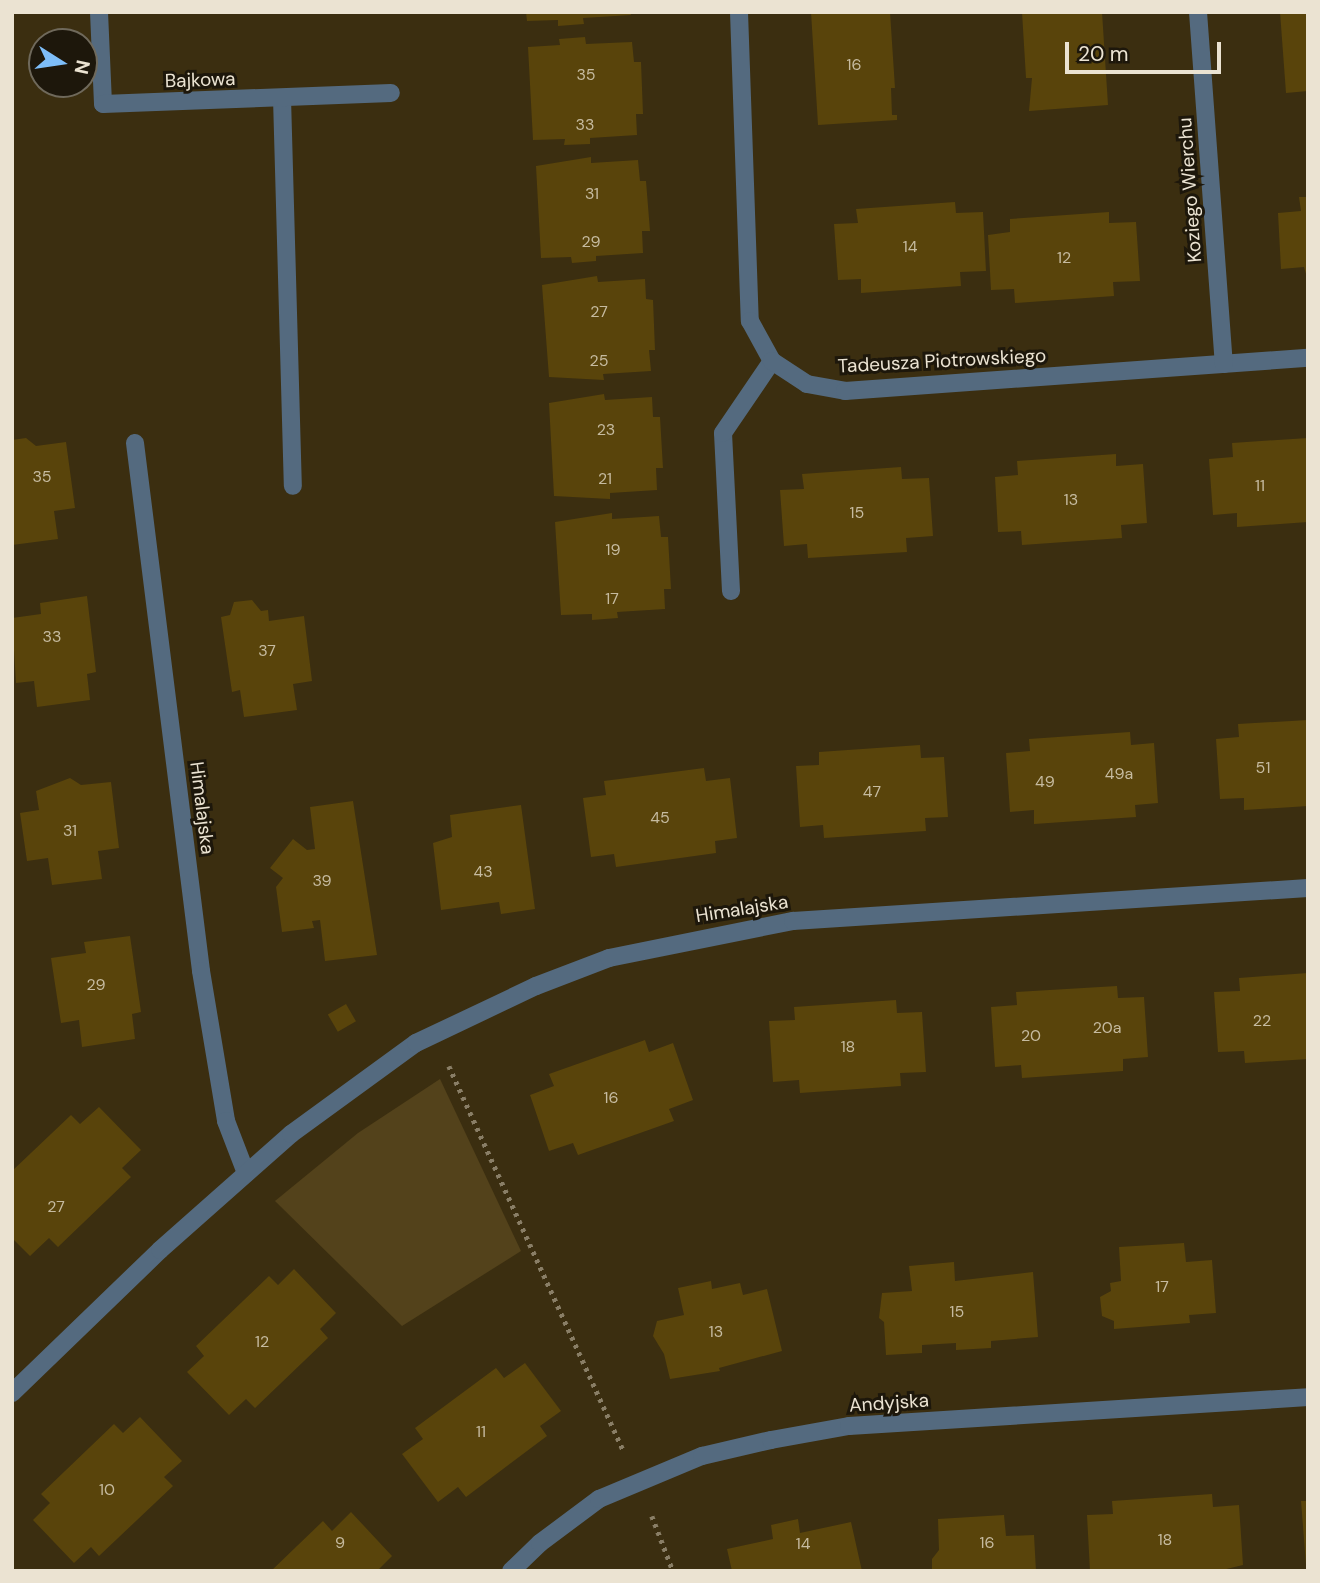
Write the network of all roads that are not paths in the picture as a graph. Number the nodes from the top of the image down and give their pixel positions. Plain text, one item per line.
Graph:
1 (99, 12) edge
2 (739, 12) edge
3 (1198, 12) edge
4 (391, 93) dead end
5 (282, 98) junction
6 (1308, 359) edge
7 (772, 361) junction
8 (1224, 365) junction
9 (135, 443) dead end
10 (293, 486) dead end
11 (731, 592) dead end
12 (1308, 888) edge
13 (246, 1173) junction
14 (12, 1393) edge
15 (1308, 1397) edge
16 (510, 1571) edge

1 - 5 street, Bajkowa
2 - 7 street, Tadeusza Piotrowskiego
3 - 8 street, Koziego Wierchu
4 - 5 street, Bajkowa
5 - 10 street
6 - 8 street, Tadeusza Piotrowskiego
7 - 8 street, Tadeusza Piotrowskiego
7 - 11 street
9 - 13 street, Himalajska
12 - 13 street, Himalajska
13 - 14 street, Himalajska
15 - 16 street, Andyjska

